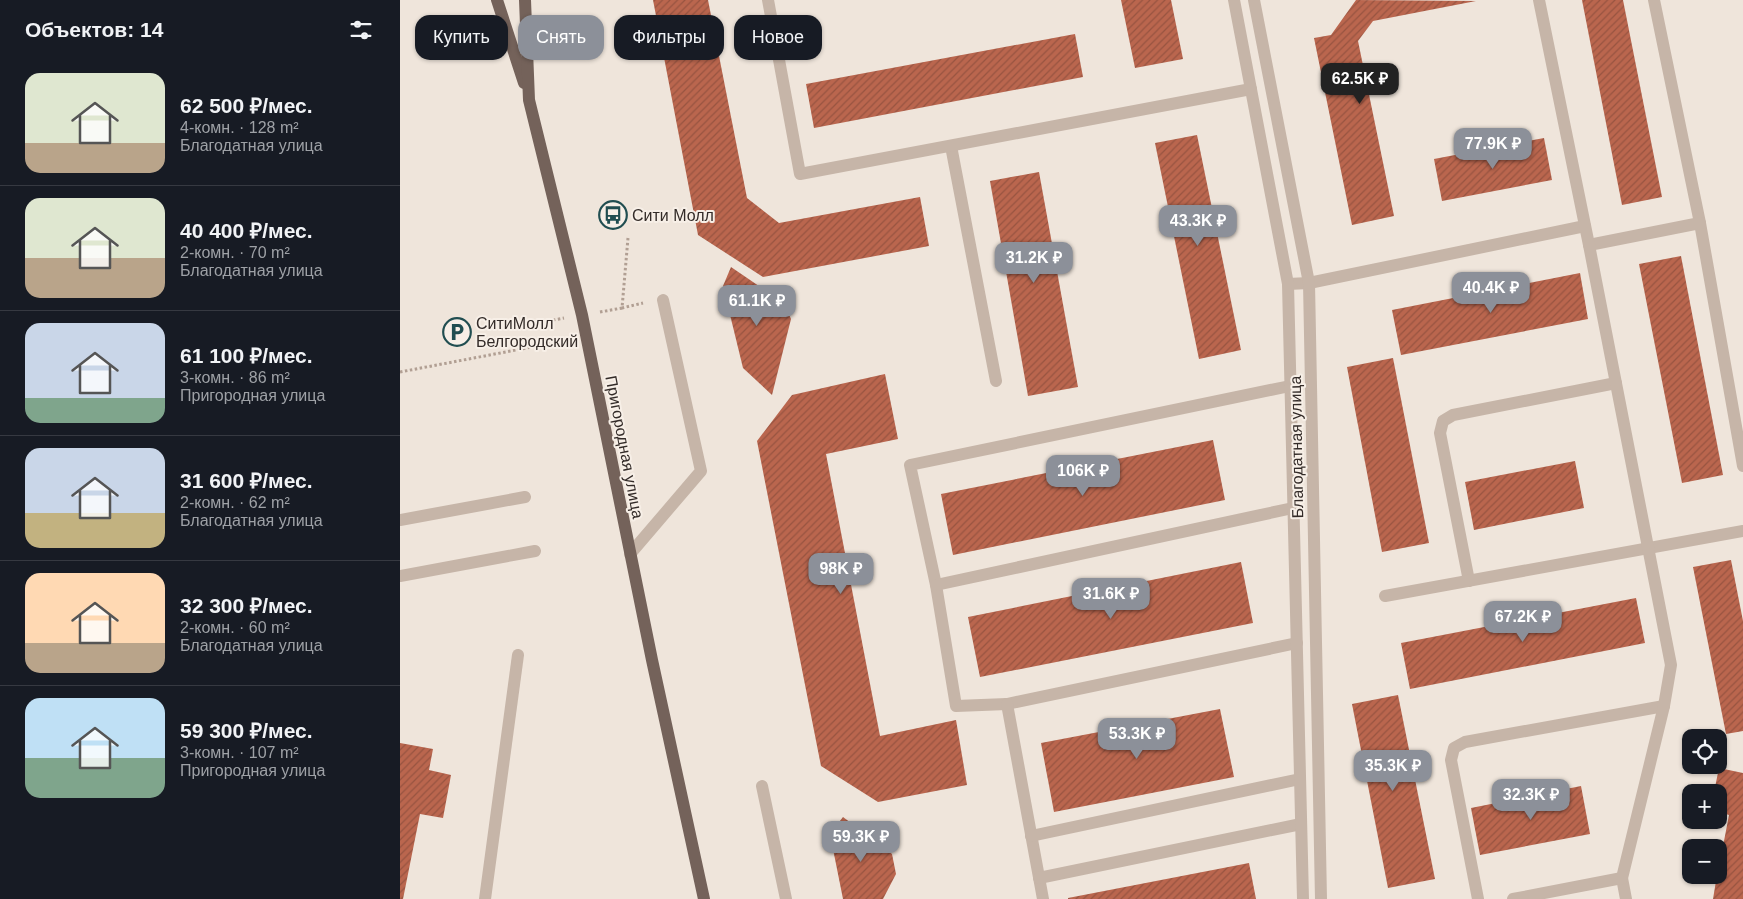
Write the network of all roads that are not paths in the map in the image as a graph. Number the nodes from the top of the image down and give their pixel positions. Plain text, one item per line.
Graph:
1 (497, 0) edge
2 (525, 0) edge
3 (768, 0) edge
4 (1234, 0) edge
5 (1254, 0) edge
6 (1539, 0) edge
7 (1654, 0) edge
8 (1251, 89) junction
9 (529, 100) junction
10 (950, 146) junction
11 (1700, 223) junction
12 (1585, 226) junction
13 (1589, 245) junction
14 (1309, 283) junction
15 (1288, 284) junction
16 (663, 300) dead end
17 (996, 381) dead end
18 (1616, 383) junction
19 (1290, 386) junction
20 (1743, 466) edge
21 (525, 497) dead end
22 (1293, 508) junction
23 (400, 520) edge
24 (1743, 531) edge
25 (1648, 548) junction
26 (535, 551) dead end
27 (630, 554) junction
28 (400, 576) edge
29 (1469, 581) junction
30 (936, 586) junction
31 (1385, 596) dead end
32 (1296, 643) junction
33 (518, 655) dead end
34 (1007, 704) junction
35 (1664, 706) junction
36 (1300, 779) junction
37 (762, 786) dead end
38 (1301, 824) junction
39 (1031, 836) junction
40 (1039, 878) junction
41 (1622, 878) junction
42 (485, 899) edge
43 (704, 899) edge
44 (786, 899) edge
45 (1043, 899) edge
46 (1303, 899) edge
47 (1321, 899) edge
48 (1478, 899) edge
49 (1513, 899) edge
50 (1626, 899) edge

1 - 9 main road
2 - 9 main road, Пригородная улица
3 - 10 street
4 - 8 street, Благодатная улица
5 - 14 street, Благодатная улица
6 - 12 street
7 - 11 street
8 - 10 street
8 - 15 street, Благодатная улица
9 - 27 main road, Пригородная улица
10 - 17 street
11 - 13 street
11 - 20 street
12 - 13 street
12 - 14 street
13 - 18 street
14 - 15 street
14 - 47 street, Благодатная улица
15 - 19 street, Благодатная улица
16 - 27 street
18 - 25 street
18 - 29 street
19 - 22 street, Благодатная улица
19 - 30 street
21 - 23 street
22 - 30 street
22 - 32 street, Благодатная улица
24 - 25 street
25 - 29 street
25 - 35 street
26 - 28 street
27 - 43 main road, Пригородная улица
29 - 31 street
30 - 34 street
32 - 34 street
32 - 36 street, Благодатная улица
33 - 42 street
34 - 39 street
35 - 41 street
35 - 48 street
36 - 38 street, Благодатная улица
36 - 39 street
37 - 44 street
38 - 40 street
38 - 46 street, Благодатная улица
39 - 40 street
40 - 45 street
41 - 49 street
41 - 50 street

